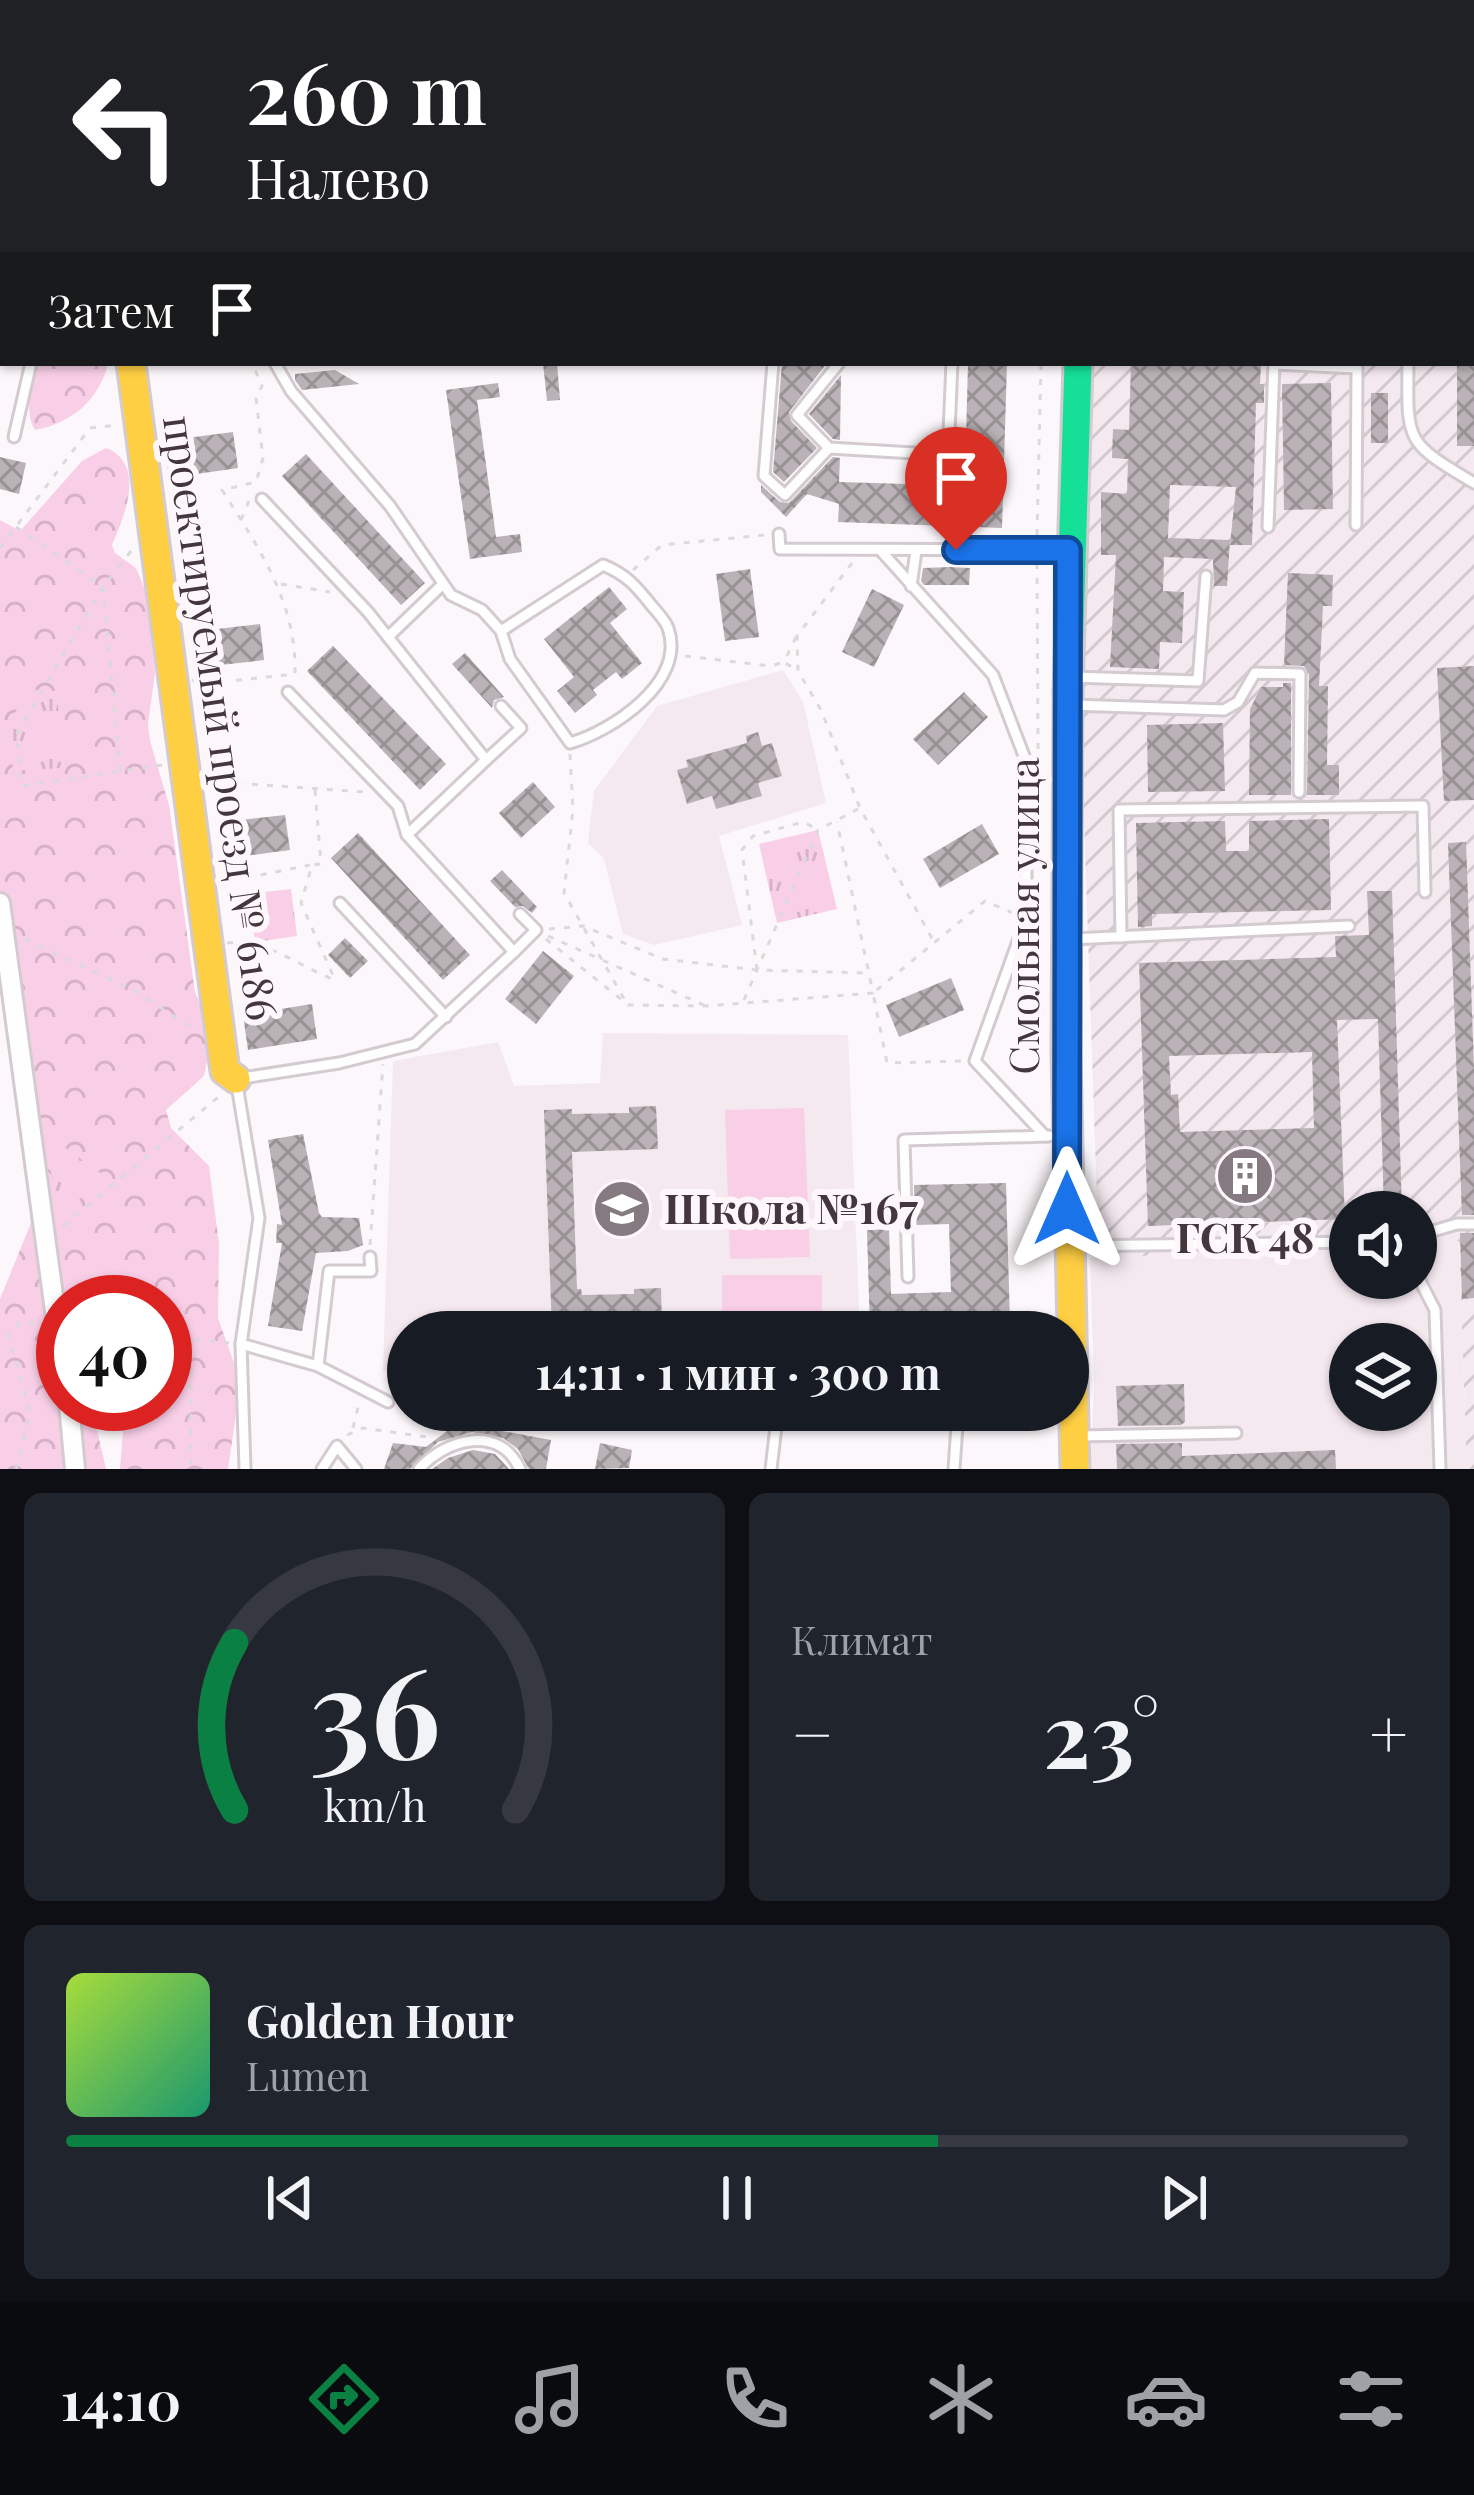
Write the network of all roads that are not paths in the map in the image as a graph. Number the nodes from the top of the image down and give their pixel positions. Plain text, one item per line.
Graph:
1 (30, 366) edge
2 (136, 366) edge
3 (277, 366) edge
4 (773, 366) edge
5 (837, 366) edge
6 (952, 366) edge
7 (1078, 366) edge
8 (1274, 366) edge
9 (1316, 366) edge
10 (1408, 366) edge
11 (14, 437) dead end
12 (829, 448) junction
13 (1474, 483) edge
14 (262, 500) dead end
15 (1356, 525) dead end
16 (1268, 527) dead end
17 (778, 534) road end
18 (1068, 550) junction
19 (916, 551) junction
20 (882, 552) junction
21 (1206, 576) dead end
22 (443, 584) junction
23 (911, 586) junction
24 (501, 631) junction
25 (388, 637) junction
26 (1066, 691) junction
27 (288, 692) dead end
28 (501, 706) dead end
29 (486, 760) junction
30 (1299, 792) dead end
31 (407, 836) junction
32 (1425, 892) dead end
33 (0, 903) edge
34 (340, 903) dead end
35 (520, 914) dead end
36 (1349, 926) dead end
37 (1120, 937) junction
38 (1067, 940) junction
39 (514, 952) junction
40 (446, 1017) junction
41 (228, 1066) junction
42 (1056, 1136) junction
43 (1474, 1224) edge
44 (1437, 1232) edge
45 (1329, 1242) edge
46 (1067, 1246) junction
47 (370, 1257) road end
48 (48, 1275) edge
49 (908, 1276) dead end
50 (1429, 1299) edge
51 (1070, 1311) edge
52 (241, 1344) junction
53 (318, 1366) junction
54 (387, 1402) edge
55 (1089, 1428) edge
56 (71, 1431) edge
57 (776, 1431) edge
58 (957, 1431) edge
59 (1074, 1431) edge
60 (1236, 1433) dead end
61 (75, 1469) edge
62 (245, 1469) edge
63 (322, 1469) edge
64 (356, 1469) edge
65 (418, 1469) edge
66 (520, 1469) edge
67 (771, 1469) edge
68 (954, 1469) edge
69 (1075, 1469) edge
70 (1440, 1469) edge

1 - 11 lane
2 - 41 street, проектируемый проезд № 6186
3 - 22 lane
4 - 12 lane
5 - 12 lane
6 - 12 lane
7 - 18 street, Смольная улица
8 - 16 lane
9 - 15 lane
10 - 13 lane
14 - 25 lane
17 - 20 lane
18 - 19 lane
18 - 26 street, Смольная улица
19 - 20 lane
19 - 23 lane
20 - 23 lane
21 - 26 lane
22 - 24 lane
22 - 25 lane
23 - 42 lane
24 - 24 lane
25 - 29 lane
26 - 30 lane
26 - 38 street, Смольная улица
27 - 31 lane
28 - 29 lane
29 - 31 lane
31 - 39 lane
32 - 37 lane
33 - 48 street
34 - 40 lane
35 - 39 lane
36 - 37 lane
37 - 38 lane
38 - 42 street, Смольная улица
39 - 40 lane
40 - 41 lane
41 - 52 lane
42 - 46 street, Смольная улица
42 - 49 lane
43 - 44 lane
45 - 46 lane
46 - 51 street, Смольная улица
47 - 53 lane
50 - 70 lane
52 - 53 lane
52 - 62 lane
53 - 54 lane
55 - 60 lane
56 - 61 street
57 - 67 lane
58 - 68 lane
59 - 69 street, Смольная улица
63 - 64 lane
65 - 66 lane

